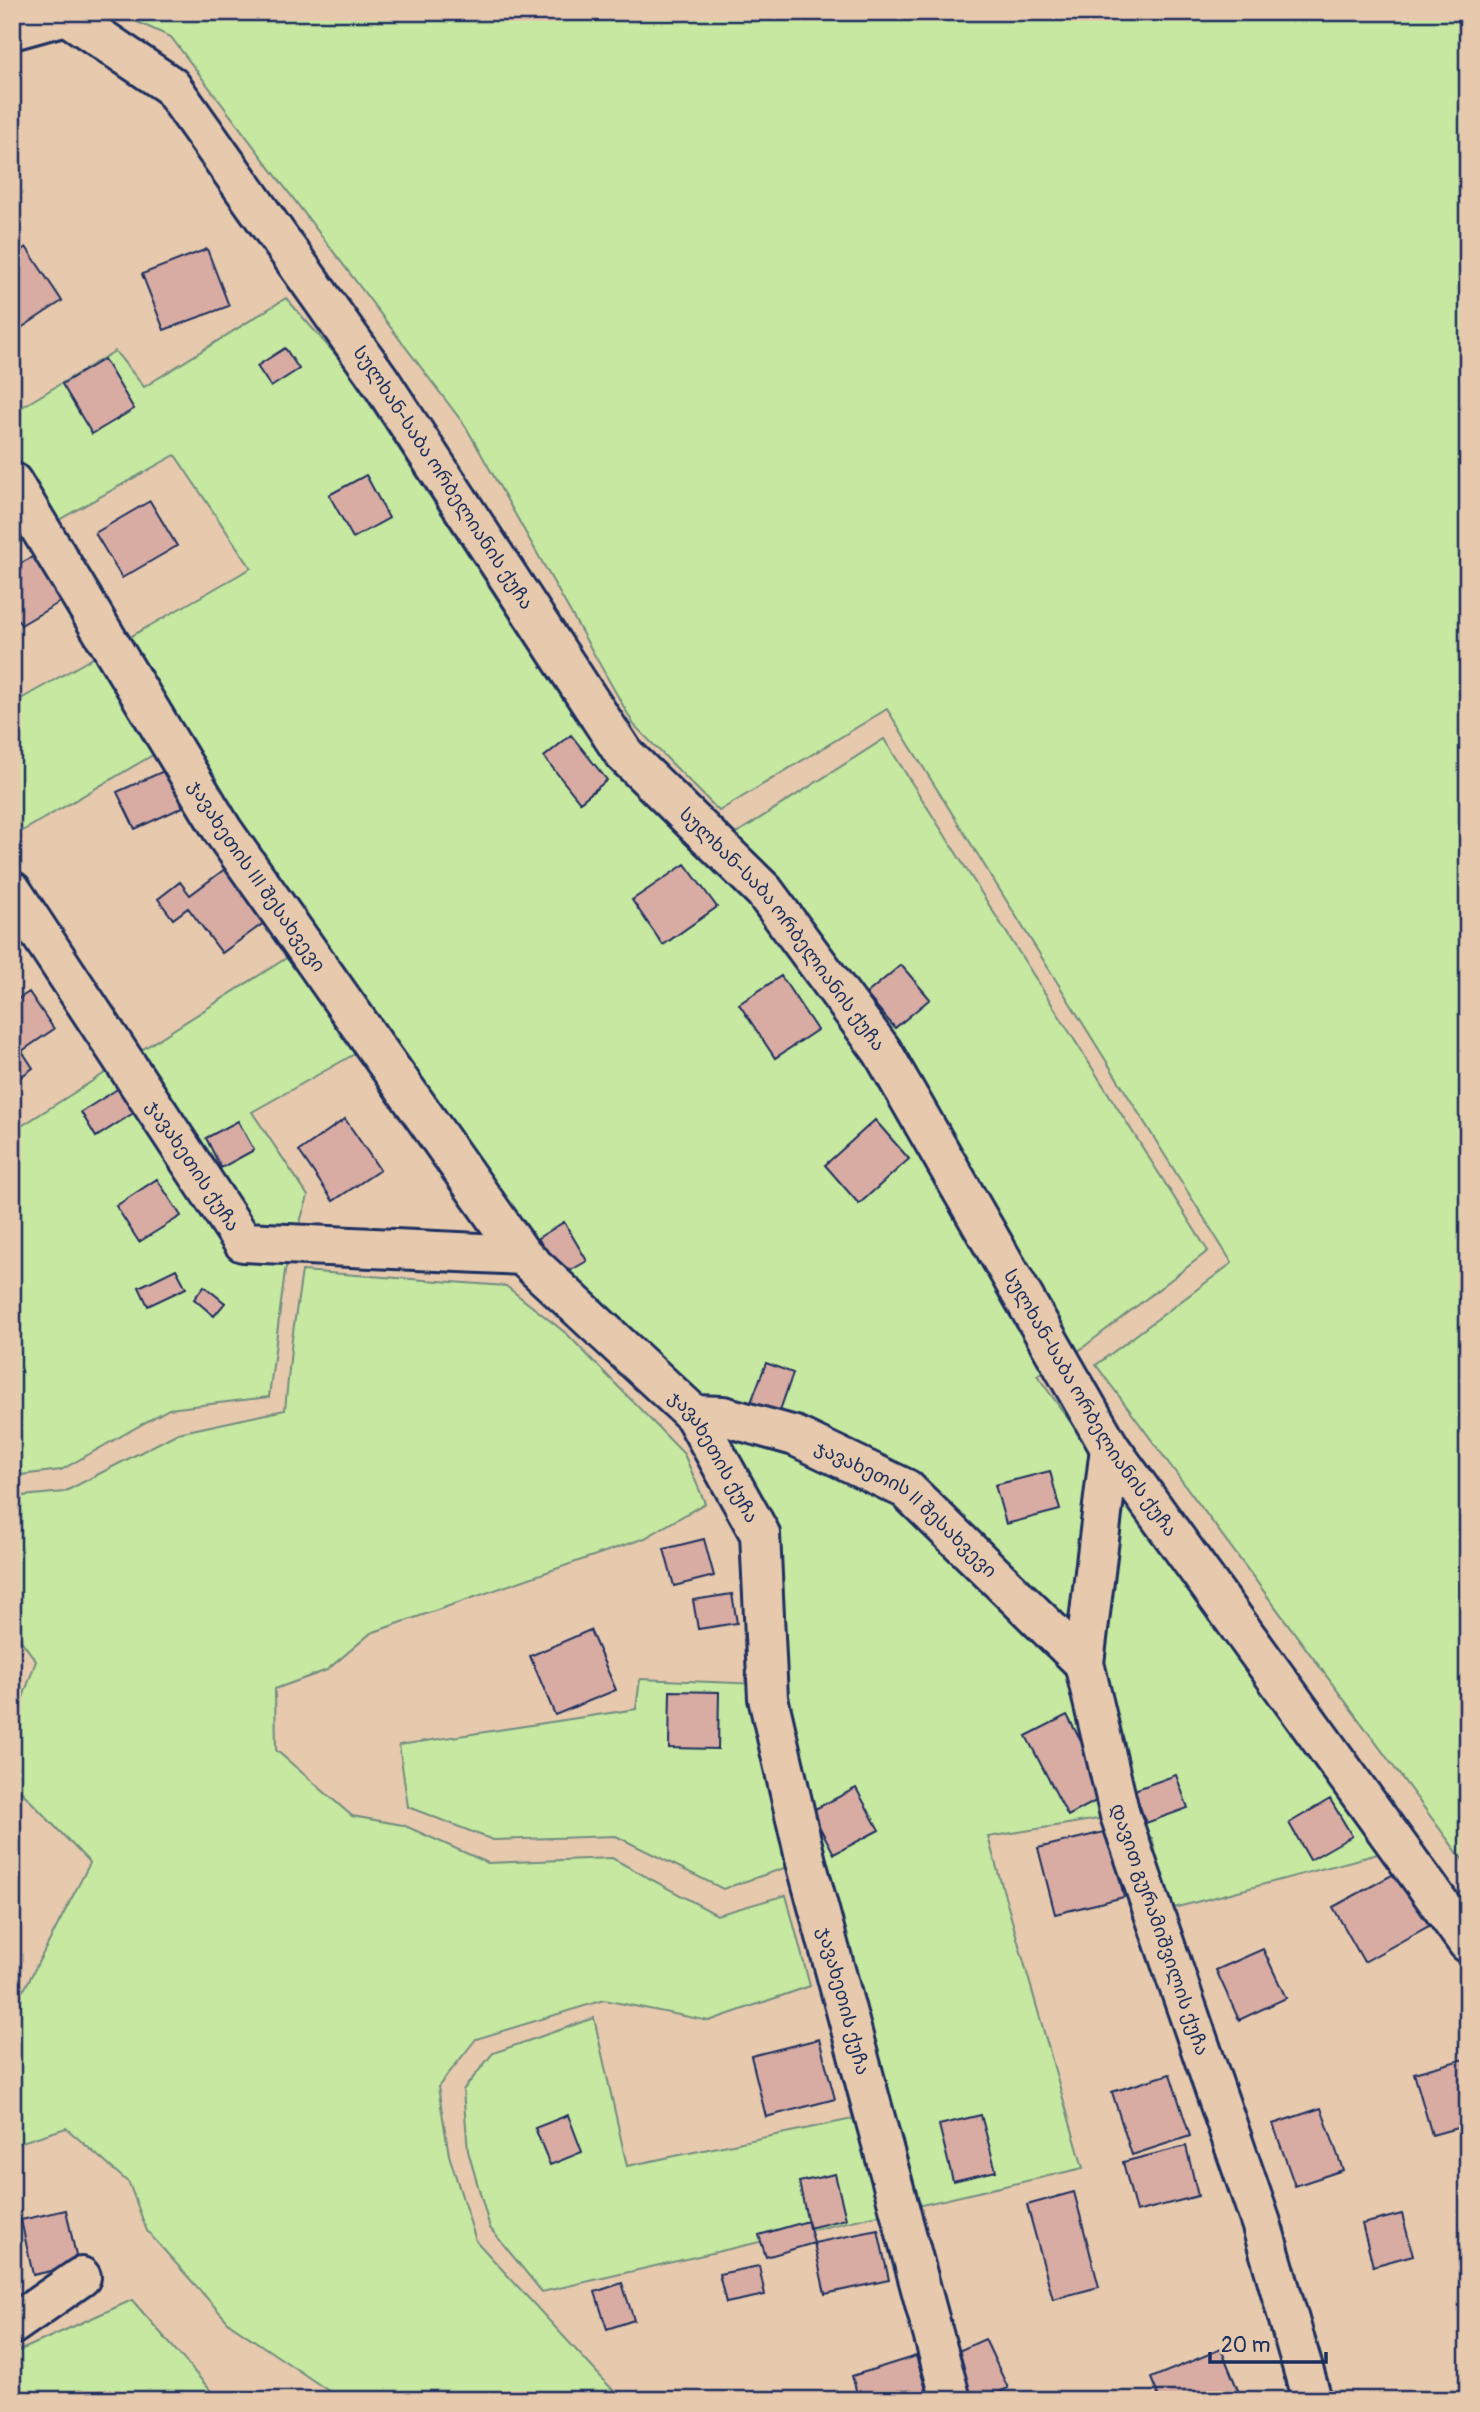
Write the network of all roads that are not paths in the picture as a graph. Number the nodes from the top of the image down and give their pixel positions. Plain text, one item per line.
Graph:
1 (12, 30) edge
2 (12, 482) edge
3 (12, 891) edge
4 (522, 1255) junction
5 (694, 1415) junction
6 (1111, 1447) junction
7 (1084, 1663) junction
8 (1468, 1942) edge
9 (81, 2277) dead end
10 (12, 2325) edge
11 (951, 2400) edge
12 (1312, 2400) edge

1 - 6 street, სულხან-საბა ორბელიანის ქუჩა
2 - 4 street, ჯავახეთის III შესახვევი
3 - 4 street, ჯავახეთის ქუჩა
4 - 5 street, ჯავახეთის ქუჩა
5 - 7 street, ჯავახეთის II შესახვევი
5 - 11 street, ჯავახეთის ქუჩა
6 - 7 street, დავით გურამიშვილის ქუჩა
6 - 8 street, სულხან-საბა ორბელიანის ქუჩა
7 - 12 street, დავით გურამიშვილის ქუჩა
9 - 10 street

